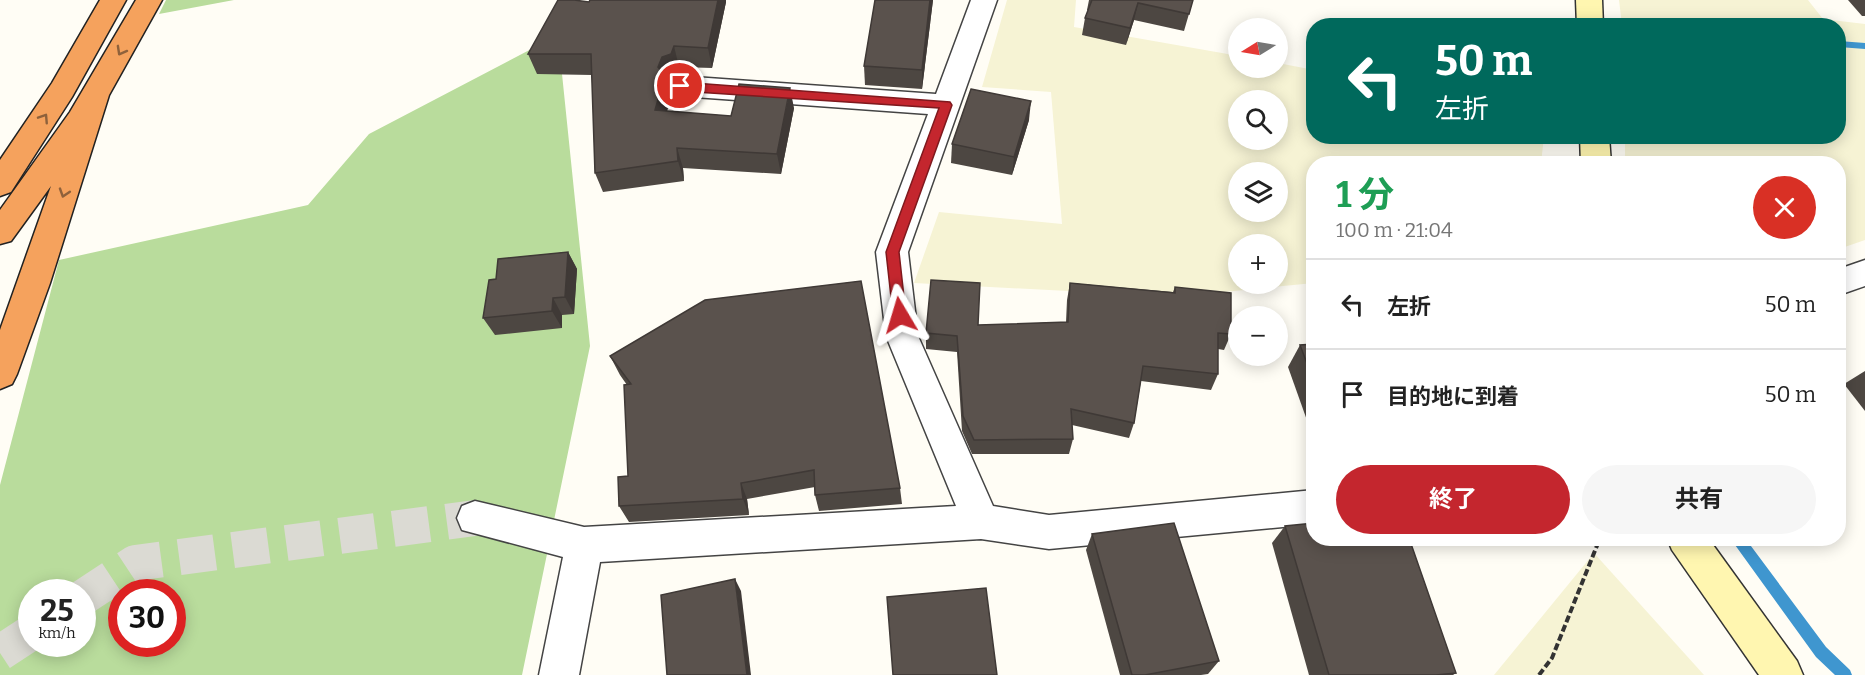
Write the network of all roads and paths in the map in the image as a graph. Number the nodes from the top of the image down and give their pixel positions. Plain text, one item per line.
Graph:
1 (113, 0) edge
2 (149, 0) edge
3 (984, 0) edge
4 (680, 86) dead end
5 (96, 98) junction
6 (946, 105) junction
7 (0, 184) edge
8 (0, 232) edge
9 (1865, 273) edge
10 (1846, 280) edge
11 (0, 374) edge
12 (1306, 508) edge
13 (475, 518) tunnel mouth
14 (981, 522) junction
15 (584, 545) junction
16 (1597, 546) edge
17 (1691, 546) edge
18 (559, 675) edge
19 (1539, 675) edge
20 (1783, 675) edge

7 -> 1 highway
2 -> 5 highway
3 - 6 street
4 - 6 street
5 - 8 highway
5 -> 11 highway
6 - 14 street
9 - 10 street
12 - 14 street
13 - 15 street
14 - 15 street
15 - 18 street
16 - 19 path
17 - 20 street

